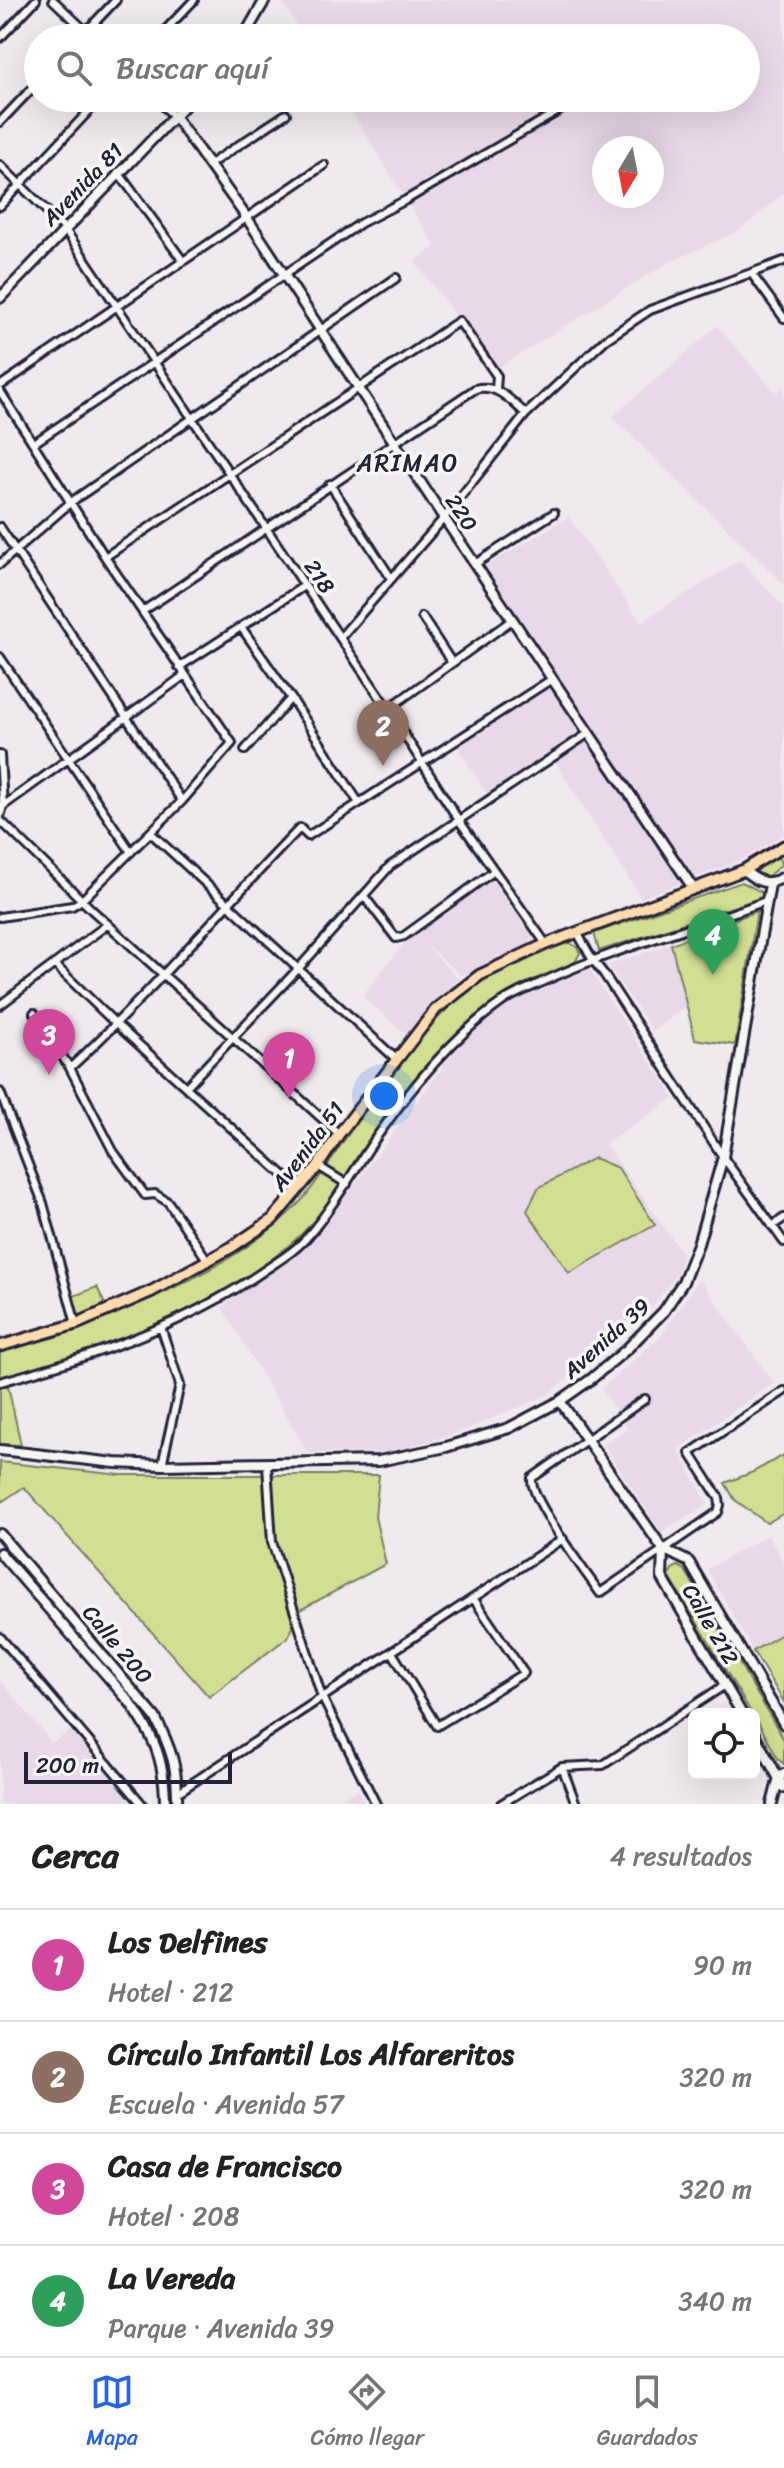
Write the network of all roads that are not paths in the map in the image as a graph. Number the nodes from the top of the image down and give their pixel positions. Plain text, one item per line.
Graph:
1 (36, 0) edge
2 (53, 0) edge
3 (116, 0) edge
4 (194, 0) edge
5 (265, 0) edge
6 (78, 24) edge
7 (94, 24) edge
8 (171, 24) edge
9 (251, 24) edge
10 (0, 38) edge
11 (24, 97) edge
12 (88, 112) edge
13 (170, 112) edge
14 (179, 112) edge
15 (557, 112) edge
16 (286, 114) dead end
17 (175, 117) junction
18 (0, 122) edge
19 (210, 164) junction
20 (0, 165) edge
21 (324, 165) dead end
22 (118, 172) junction
23 (20, 184) junction
24 (0, 206) edge
25 (247, 218) junction
26 (64, 228) junction
27 (183, 261) junction
28 (784, 261) edge
29 (751, 273) junction
30 (283, 275) junction
31 (396, 278) dead end
32 (0, 298) edge
33 (116, 307) junction
34 (784, 318) edge
35 (321, 330) junction
36 (153, 362) junction
37 (0, 388) edge
38 (359, 388) junction
39 (496, 389) junction
40 (526, 414) junction
41 (191, 419) junction
42 (395, 441) junction
43 (34, 443) junction
44 (229, 475) junction
45 (330, 484) junction
46 (71, 502) junction
47 (554, 513) dead end
48 (444, 518) junction
49 (0, 527) edge
50 (265, 528) junction
51 (16, 550) junction
52 (105, 557) junction
53 (0, 564) edge
54 (475, 564) junction
55 (391, 578) junction
56 (304, 586) junction
57 (143, 611) junction
58 (422, 617) dead end
59 (512, 620) junction
60 (241, 627) junction
61 (340, 638) junction
62 (0, 657) edge
63 (452, 663) junction
64 (179, 667) junction
65 (185, 675) junction
66 (552, 679) junction
67 (291, 698) junction
68 (388, 709) junction
69 (127, 718) junction
70 (589, 733) junction
71 (245, 750) dead end
72 (0, 755) edge
73 (68, 761) junction
74 (422, 762) junction
75 (1, 781) edge
76 (182, 801) junction
77 (359, 803) junction
78 (3, 806) junction
79 (0, 819) edge
80 (458, 819) junction
81 (151, 833) junction
82 (783, 850) edge
83 (131, 852) junction
84 (744, 870) junction
85 (494, 871) junction
86 (783, 876) edge
87 (770, 884) junction
88 (693, 888) junction
89 (364, 896) junction
90 (82, 900) junction
91 (768, 900) junction
92 (227, 903) junction
93 (0, 917) edge
94 (108, 924) junction
95 (577, 932) junction
96 (546, 944) junction
97 (592, 959) junction
98 (54, 964) junction
99 (299, 968) junction
100 (163, 974) junction
101 (0, 1005) edge
102 (34, 1013) dead end
103 (117, 1025) junction
104 (233, 1036) junction
105 (396, 1059) junction
106 (70, 1068) junction
107 (186, 1087) junction
108 (0, 1092) edge
109 (339, 1134) junction
110 (723, 1157) junction
111 (318, 1166) junction
112 (347, 1184) junction
113 (299, 1189) junction
114 (784, 1218) edge
115 (772, 1226) junction
116 (784, 1242) edge
117 (208, 1261) junction
118 (76, 1324) junction
119 (161, 1327) junction
120 (0, 1346) edge
121 (0, 1382) edge
122 (784, 1391) edge
123 (645, 1399) dead end
124 (560, 1401) junction
125 (587, 1441) junction
126 (0, 1450) edge
127 (162, 1465) junction
128 (267, 1465) junction
129 (0, 1534) edge
130 (563, 1539) junction
131 (663, 1549) junction
132 (17, 1552) junction
133 (0, 1553) edge
134 (4, 1564) edge
135 (473, 1598) junction
136 (0, 1637) edge
137 (392, 1652) junction
138 (128, 1684) junction
139 (725, 1685) junction
140 (120, 1690) junction
141 (322, 1697) junction
142 (738, 1708) edge
143 (784, 1724) edge
144 (760, 1743) edge
145 (562, 1767) junction
146 (782, 1776) edge
147 (784, 1788) edge
148 (177, 1793) junction
149 (164, 1803) edge
150 (142, 1804) edge
151 (177, 1804) edge
152 (376, 1804) edge
153 (501, 1804) edge
154 (576, 1804) edge
155 (772, 1804) edge

1 - 10 street
2 - 6 street
3 - 7 street
4 - 8 street
5 - 9 street
11 - 18 street
12 - 23 street
13 - 17 street
14 - 17 street, Avenida 81
15 - 30 street
16 - 19 street
17 - 19 street, 220
17 - 22 street, Avenida 81
19 - 25 street, 220
20 - 23 street, 218
21 - 25 street
22 - 26 street, Avenida 81
22 - 27 street
23 - 24 street
23 - 26 street, 218
25 - 27 street
25 - 30 street, 220
26 - 32 street, Avenida 81
26 - 33 street, 218
27 - 33 street
28 - 29 street
29 - 34 street
29 - 40 street
30 - 35 street, 220
30 - 36 street
31 - 35 street
33 - 36 street, 218
33 - 37 street
35 - 38 street, 220
35 - 41 street
36 - 41 street, 218
36 - 43 street
37 - 43 street
38 - 39 street
38 - 42 street, 220
38 - 44 street
39 - 40 street
39 - 42 street
40 - 48 street
41 - 44 street, 218
41 - 46 street
42 - 45 street
42 - 48 street, 220
43 - 46 street
44 - 50 street, 218
44 - 52 street
45 - 50 street
45 - 55 street
46 - 51 street
46 - 52 street
47 - 54 street
48 - 54 street, 220
48 - 55 street
49 - 51 street
50 - 56 street, 218
50 - 57 street
51 - 53 street
51 - 69 street
52 - 57 street
54 - 59 street, 220
55 - 61 street
56 - 60 street
56 - 61 street, 218
57 - 64 street
58 - 63 street
59 - 63 street
59 - 66 street, 220
60 - 64 street
60 - 67 street
61 - 68 street, 218
62 - 73 street
63 - 68 street
64 - 65 street
65 - 69 street
65 - 76 street
66 - 70 street, 220
66 - 74 street
67 - 71 street
67 - 77 street
68 - 74 street, 218
69 - 73 street
69 - 76 street
70 - 80 street
70 - 88 street, 220
72 - 75 street
73 - 78 street
73 - 83 street
74 - 77 street
74 - 80 street, 218
75 - 78 street
76 - 81 street
77 - 92 street
78 - 79 street
79 - 90 street
80 - 85 street, 218
80 - 89 street
81 - 83 street
81 - 92 street
82 - 84 main road, Avenida 51
83 - 90 street
84 - 87 street
84 - 88 main road, Avenida 51
85 - 89 street
85 - 96 street, 218
86 - 87 street
87 - 91 street, Avenida 39
88 - 95 main road, Avenida 51
89 - 99 street
90 - 93 street
90 - 94 street
91 - 97 street
91 - 110 street, Avenida 39
92 - 99 street
92 - 100 street
94 - 98 street
94 - 100 street
95 - 96 main road, Avenida 51
95 - 97 street
96 - 105 main road, Avenida 51
97 - 110 street
97 - 112 street
98 - 101 street
98 - 103 street
99 - 104 street
99 - 105 street
100 - 103 street
100 - 104 street
102 - 106 street
103 - 106 street
103 - 107 street
104 - 107 street
104 - 109 street
105 - 109 main road, Avenida 51
106 - 117 street
107 - 113 street
108 - 118 street
109 - 111 main road, Avenida 51
110 - 115 street
110 - 124 street, Avenida 39
111 - 112 street
111 - 113 main road, Avenida 51
112 - 119 street
113 - 117 main road, Avenida 51
114 - 115 street
115 - 116 street
117 - 118 main road, Avenida 51
118 - 120 main road, Avenida 51
119 - 121 street
119 - 127 street
122 - 131 street
123 - 125 street
124 - 125 street, Calle 212
124 - 128 street, Avenida 39
125 - 130 street
125 - 131 street, Calle 212
126 - 127 street, Avenida 39
127 - 128 street, Avenida 39
128 - 141 street
129 - 132 street, Calle 200
130 - 131 street
130 - 135 street
131 - 139 street, Calle 212
131 - 143 street, Calle 212
132 - 134 street
132 - 138 street, Calle 200
133 - 134 street, Calle 200
134 - 140 street, Calle 200
135 - 137 street
135 - 137 street
136 - 150 street
137 - 141 street
138 - 140 street
138 - 148 street, Calle 200
139 - 142 street, Calle 212
139 - 145 street
140 - 149 street, Calle 200
141 - 148 street
141 - 152 street
144 - 146 street
145 - 153 street
145 - 154 street
146 - 147 street
146 - 155 street
148 - 151 street, Calle 200

